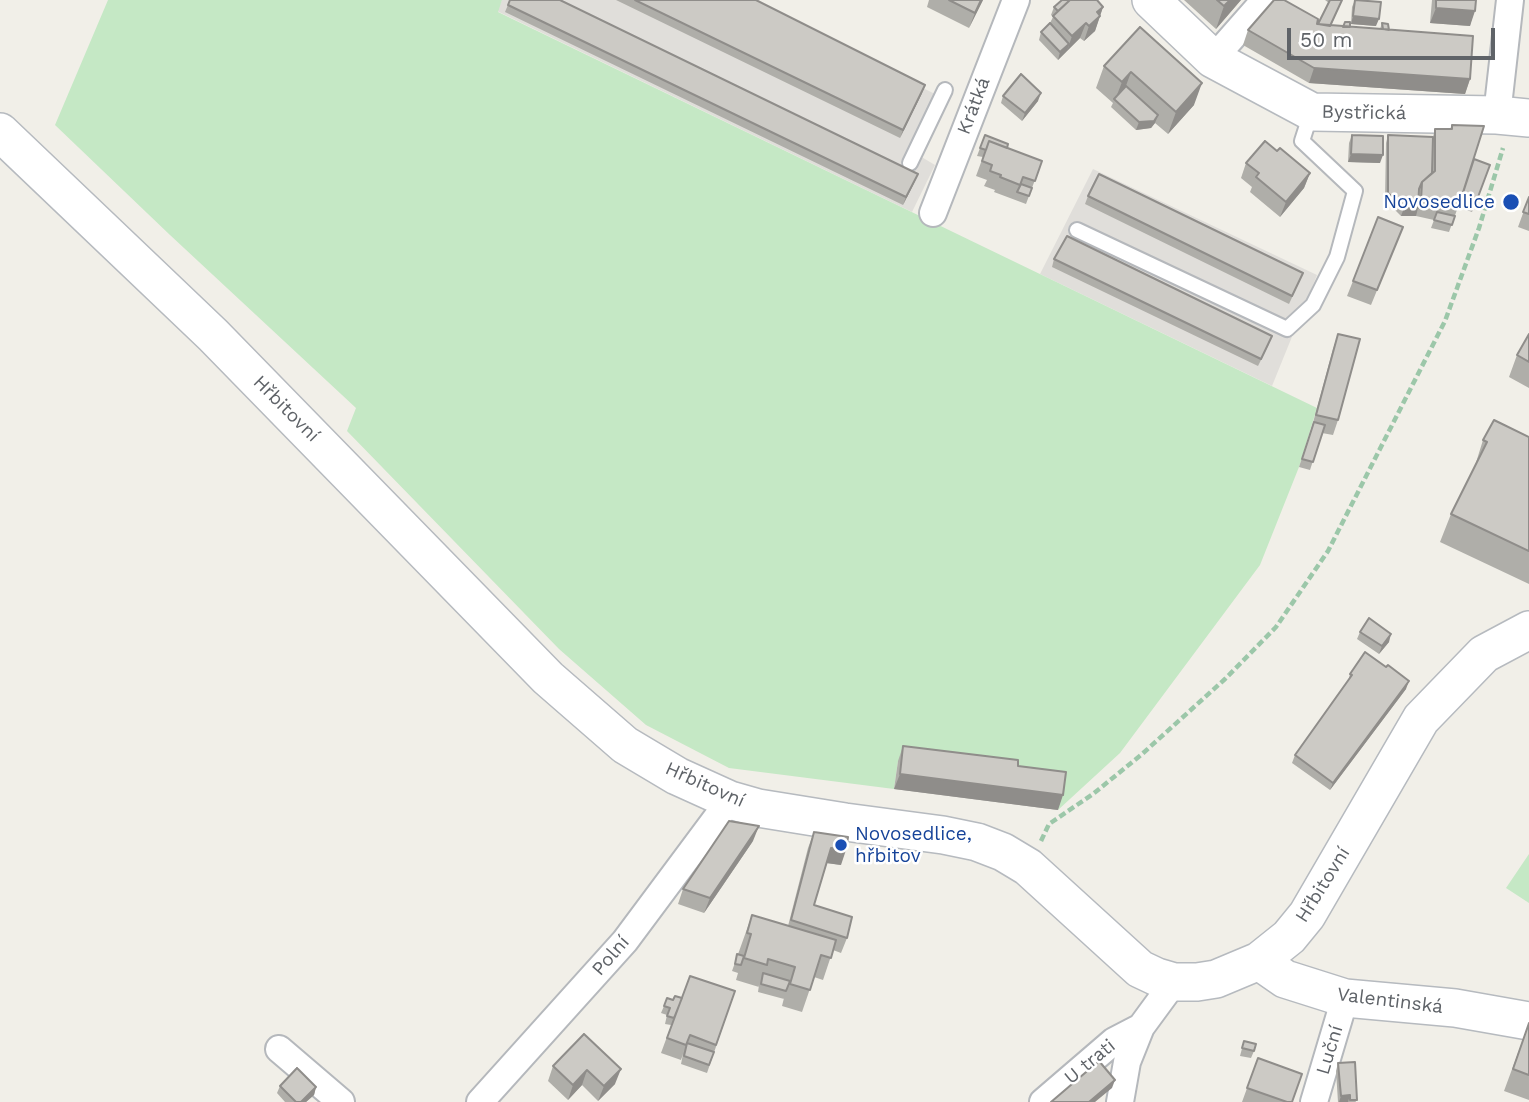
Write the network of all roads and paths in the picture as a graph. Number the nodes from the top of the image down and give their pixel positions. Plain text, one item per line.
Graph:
1 (1016, 0) edge
2 (1151, 0) edge
3 (1265, 0) edge
4 (1510, 0) edge
5 (1213, 60) junction
6 (944, 90) dead end
7 (1312, 112) junction
8 (1513, 117) edge
9 (0, 132) edge
10 (910, 163) dead end
11 (933, 213) dead end
12 (1077, 230) dead end
13 (1529, 630) edge
14 (730, 800) junction
15 (1028, 867) junction
16 (1259, 961) junction
17 (1174, 982) junction
18 (1345, 998) junction
19 (1529, 1021) edge
20 (1141, 1027) junction
21 (279, 1049) dead end
22 (341, 1102) edge
23 (480, 1102) edge
24 (1043, 1102) edge
25 (1120, 1102) edge
26 (1314, 1102) edge

1 - 11 street, Krátká
2 - 5 street, Bystřická
3 - 5 street
4 - 8 street
5 - 7 street, Bystřická
6 - 10 lane
7 - 8 street, Bystřická
7 - 12 lane
8 - 15 path
9 - 14 street, Hřbitovní
13 - 16 street, Hřbitovní
14 - 15 street, Hřbitovní
14 - 23 street, Polní
15 - 17 street, Hřbitovní
16 - 17 street, Hřbitovní
16 - 18 street, Valentinská
17 - 20 street
18 - 19 street, Valentinská
18 - 26 street, Luční
20 - 24 street, U trati
20 - 25 street
21 - 22 street

